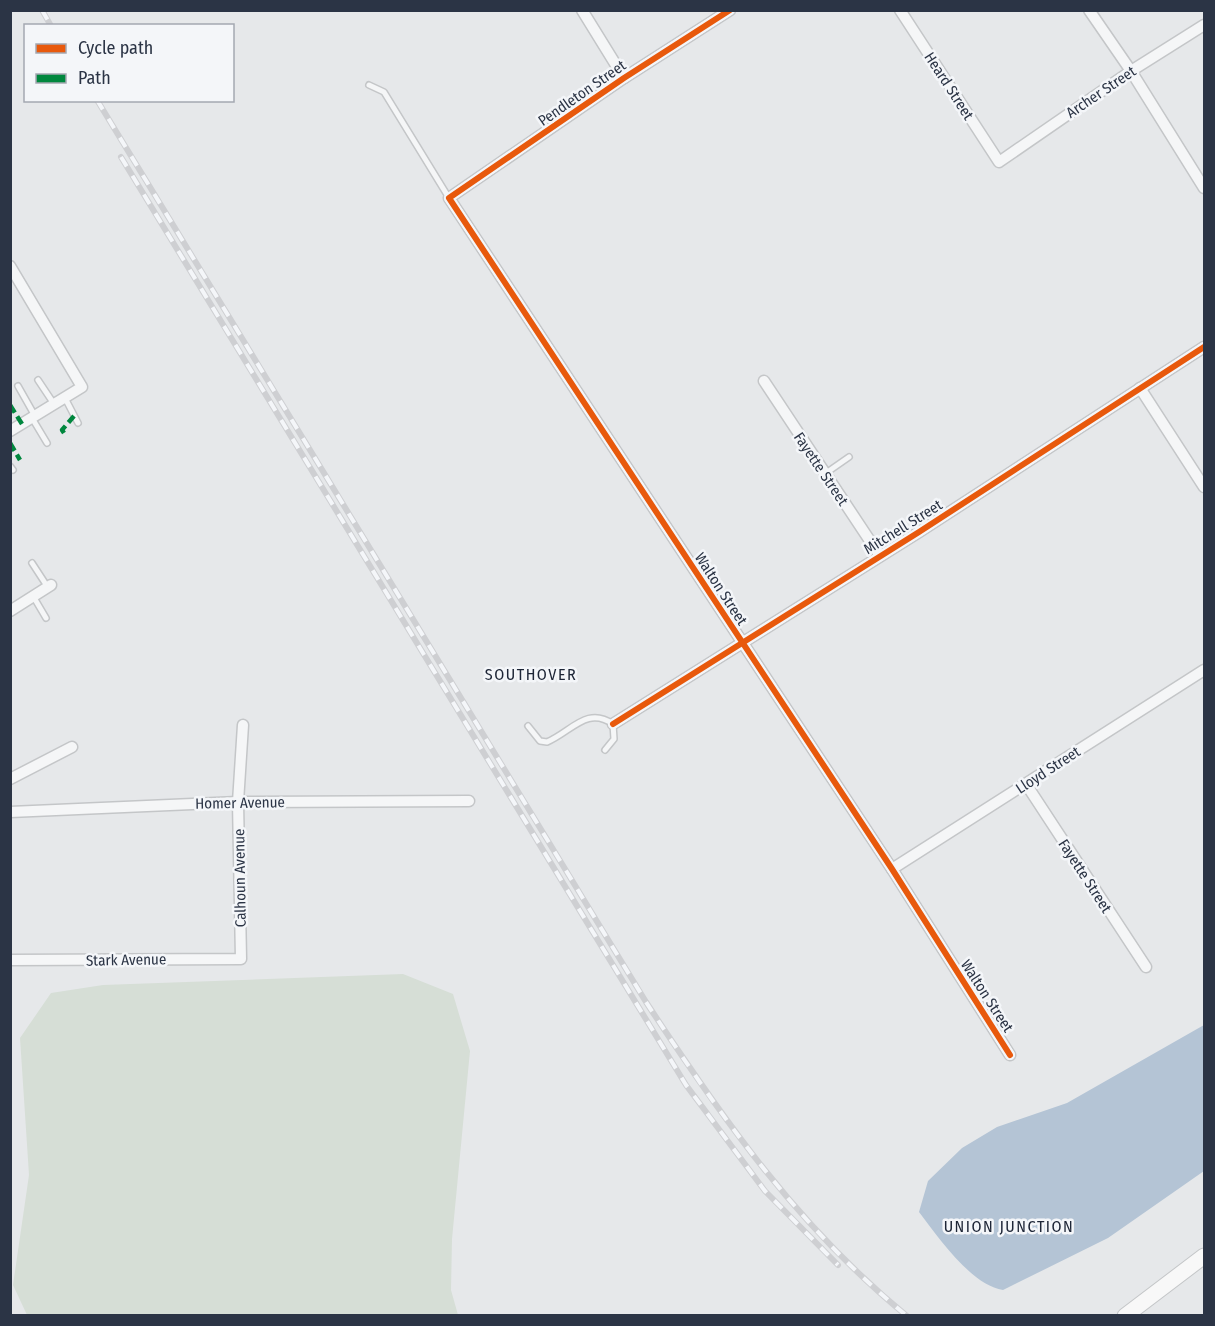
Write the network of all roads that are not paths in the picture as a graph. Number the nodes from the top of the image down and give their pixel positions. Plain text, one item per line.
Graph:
1 (582, 10) edge
2 (730, 10) edge
3 (900, 10) edge
4 (1089, 10) edge
5 (1204, 25) edge
6 (1131, 71) junction
7 (624, 78) junction
8 (369, 86) dead end
9 (999, 162) joint
10 (1204, 188) edge
11 (448, 198) junction
12 (10, 266) edge
13 (1204, 347) edge
14 (38, 380) dead end
15 (764, 381) dead end
16 (18, 386) dead end
17 (1140, 388) junction
18 (65, 398) junction
19 (54, 404) junction
20 (34, 417) junction
21 (78, 423) dead end
22 (10, 431) edge
23 (46, 443) dead end
24 (849, 457) dead end
25 (824, 474) junction
26 (1204, 488) edge
27 (880, 556) junction
28 (32, 563) dead end
29 (49, 586) joint
30 (33, 596) junction
31 (10, 611) edge
32 (46, 618) dead end
33 (742, 644) junction
34 (1204, 670) edge
35 (614, 724) junction
36 (243, 725) dead end
37 (528, 726) dead end
38 (72, 747) dead end
39 (605, 750) dead end
40 (10, 779) edge
41 (1026, 784) junction
42 (469, 801) dead end
43 (238, 802) junction
44 (10, 812) edge
45 (892, 869) junction
46 (241, 959) joint
47 (10, 960) edge
48 (1146, 967) dead end
49 (1010, 1055) dead end
50 (1204, 1256) edge
51 (1125, 1316) edge

1 - 7 street
2 - 7 street, Pendleton Street
3 - 9 street, Heard Street
4 - 6 street
5 - 6 street, Archer Street
6 - 9 street, Archer Street
6 - 10 street
7 - 11 street, Pendleton Street
8 - 11 lane
11 - 33 street, Walton Street
12 - 18 street
13 - 17 street, Mitchell Street
14 - 19 lane
15 - 25 street, Fayette Street
16 - 20 lane
17 - 26 street
17 - 27 street, Mitchell Street
18 - 19 street
18 - 21 lane
19 - 20 street
20 - 22 street
20 - 23 lane
24 - 25 lane
25 - 27 street, Fayette Street
27 - 33 street, Mitchell Street
28 - 29 lane
29 - 30 street
30 - 31 street
30 - 32 lane
33 - 35 street, Mitchell Street
33 - 45 street, Walton Street
34 - 41 street, Lloyd Street
35 - 37 lane
35 - 39 lane
36 - 43 street, Calhoun Avenue
38 - 40 street
41 - 45 street, Lloyd Street
41 - 48 street, Fayette Street
42 - 43 street, Homer Avenue
43 - 44 street, Homer Avenue
43 - 46 street, Calhoun Avenue
45 - 49 street, Walton Street
46 - 47 street, Stark Avenue
50 - 51 main road

